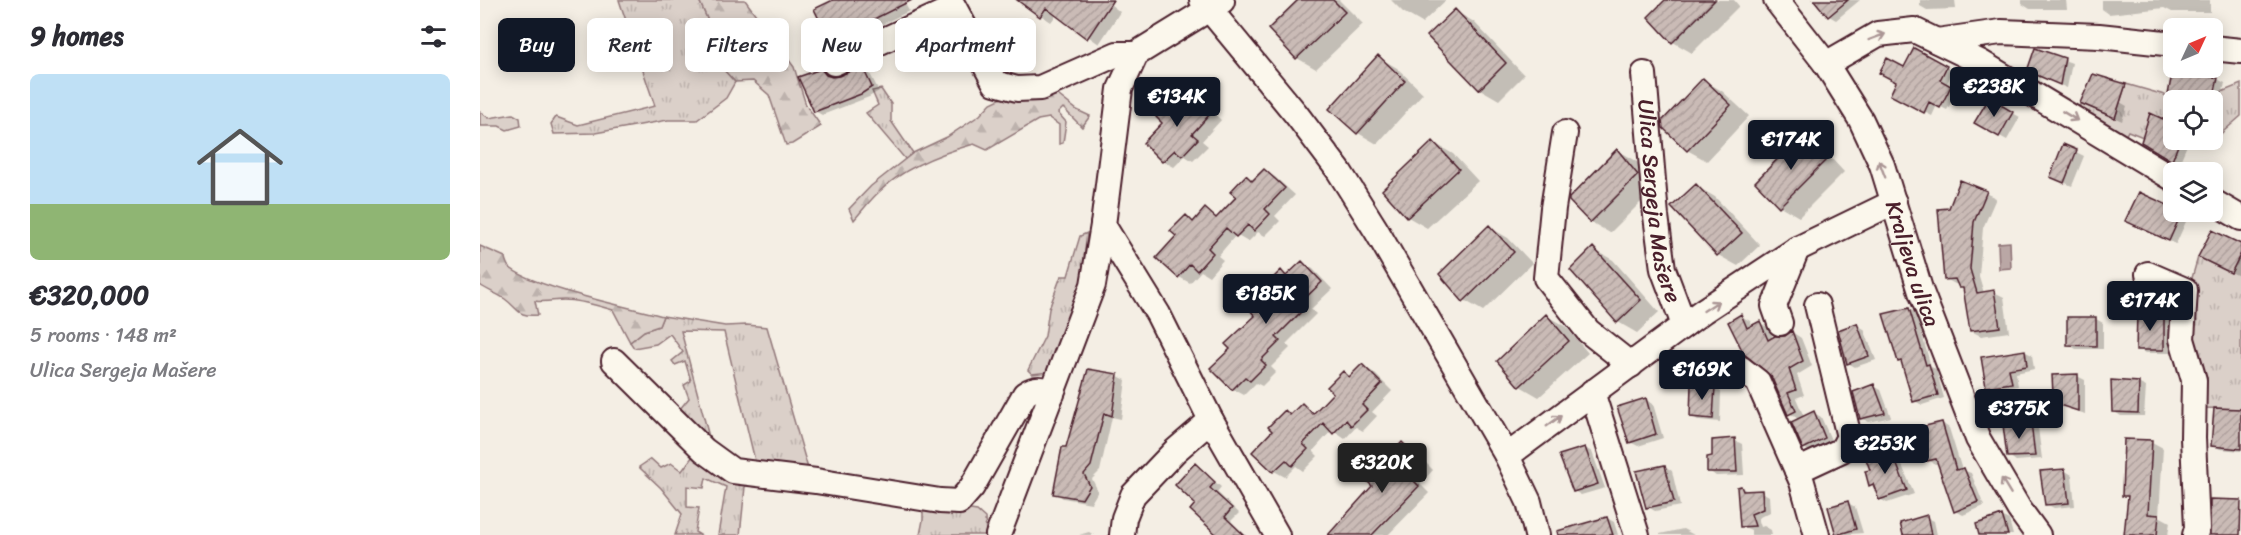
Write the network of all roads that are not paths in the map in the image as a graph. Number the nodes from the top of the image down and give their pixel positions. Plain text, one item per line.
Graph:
1 (1776, 0) edge
2 (1212, 3) edge
3 (952, 4) edge
4 (883, 38) edge
5 (1937, 41) junction
6 (2163, 43) edge
7 (2223, 49) edge
8 (2241, 51) edge
9 (1136, 54) junction
10 (1826, 64) junction
11 (1644, 74) dead end
12 (1565, 133) dead end
13 (2163, 171) edge
14 (1894, 202) junction
15 (2223, 207) edge
16 (2241, 218) edge
17 (1103, 225) junction
18 (1797, 249) junction
19 (2148, 274) dead end
20 (1817, 305) dead end
21 (1780, 323) dead end
22 (1684, 325) junction
23 (614, 360) dead end
24 (1631, 365) junction
25 (1740, 368) dead end
26 (1592, 392) junction
27 (1052, 394) junction
28 (1211, 420) junction
29 (1507, 456) junction
30 (1797, 471) junction
31 (998, 535) edge
32 (1122, 535) edge
33 (1277, 535) edge
34 (1537, 535) edge
35 (1637, 535) edge
36 (1816, 535) edge
37 (2038, 535) edge
38 (2195, 535) edge

1 - 10 street, Kraljeva ulica
2 - 9 street
2 - 29 street
3 - 4 street
3 - 9 street
5 - 6 street
10 -> 5 street
5 -> 13 street
7 - 8 street
9 - 17 street
14 -> 10 street, Kraljeva ulica
11 - 22 street, Ulica Sergeja Mašere
12 - 24 street
14 - 18 street, Ulica Sergeja Mašere
37 -> 14 street, Kraljeva ulica
15 - 16 street
17 - 27 street
17 - 28 street
18 - 21 street
22 -> 18 street, Ulica Sergeja Mašere
19 - 38 street
20 - 30 street
22 - 24 street, Ulica Sergeja Mašere
23 - 27 street
24 - 26 street, Ulica Sergeja Mašere
25 - 30 street
29 -> 26 street, Ulica Sergeja Mašere
26 - 35 street
27 - 31 street
28 - 32 street
28 - 33 street
29 - 34 street
30 - 36 street

